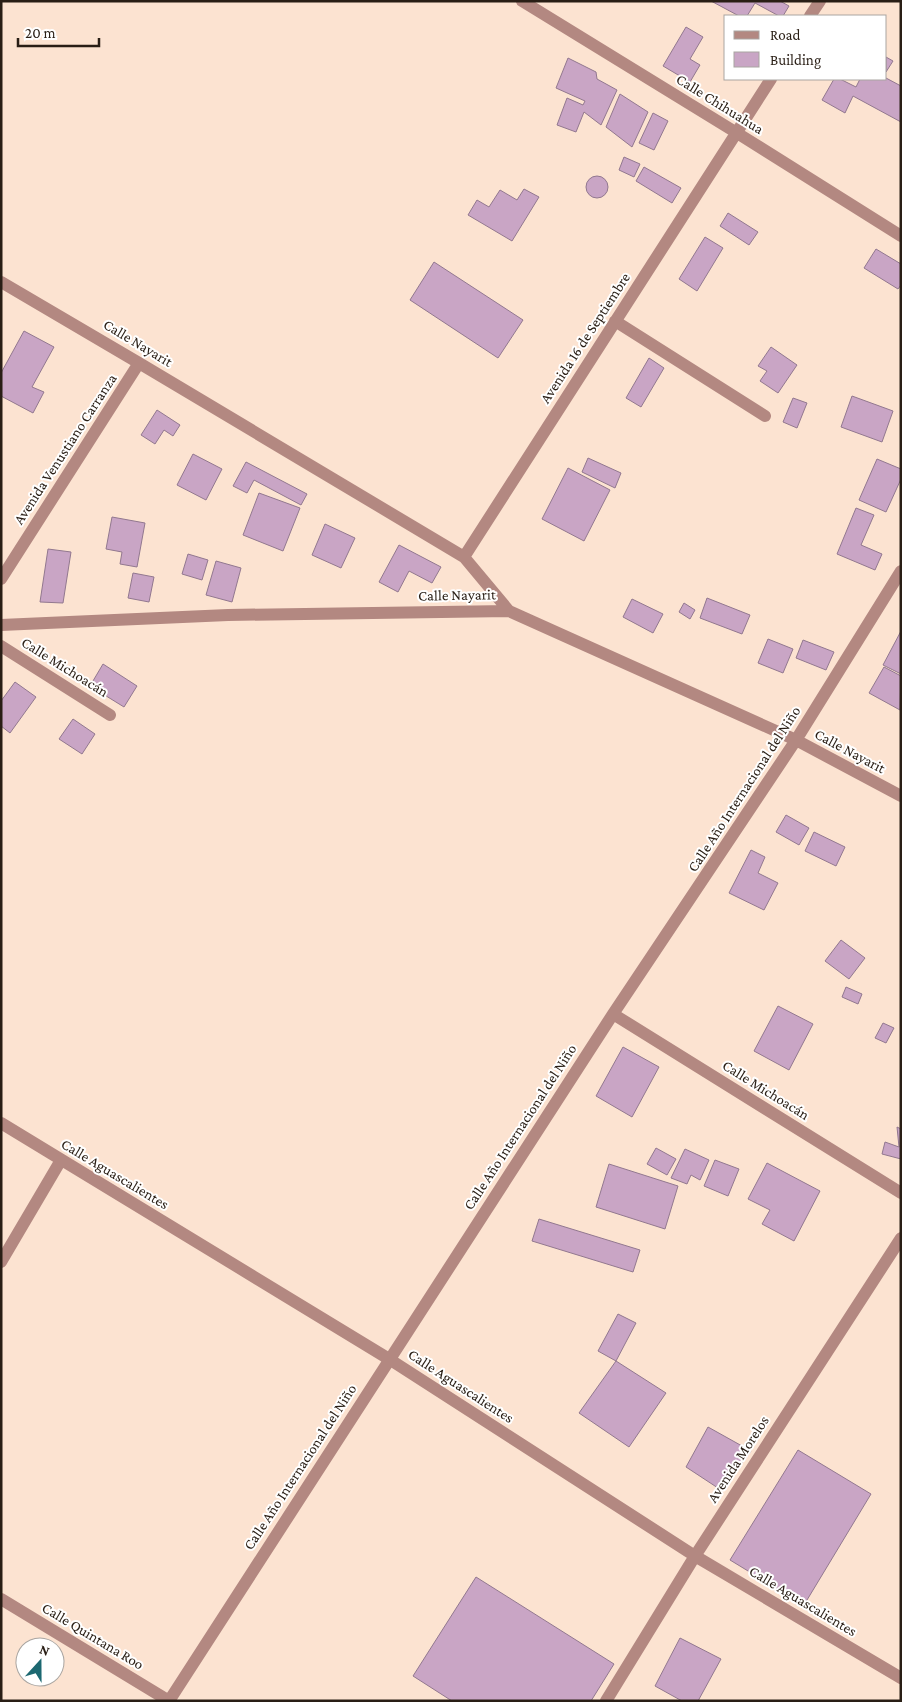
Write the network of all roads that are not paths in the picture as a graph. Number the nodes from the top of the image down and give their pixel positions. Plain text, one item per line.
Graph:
1 (522, 1) edge
2 (820, 1) edge
3 (811, 15) edge
4 (770, 80) edge
5 (737, 133) junction
6 (901, 236) edge
7 (1, 282) edge
8 (615, 321) junction
9 (139, 362) junction
10 (766, 416) dead end
11 (464, 557) junction
12 (901, 571) edge
13 (1, 578) edge
14 (509, 610) junction
15 (1, 625) edge
16 (1, 646) edge
17 (110, 715) dead end
18 (796, 740) junction
19 (901, 796) edge
20 (613, 1014) junction
21 (1, 1123) edge
22 (61, 1160) junction
23 (901, 1193) edge
24 (901, 1238) edge
25 (1, 1262) edge
26 (389, 1359) junction
27 (695, 1556) junction
28 (1, 1599) edge
29 (901, 1678) edge
30 (168, 1701) edge
31 (606, 1701) edge

1 - 5 street, Calle Chihuahua
2 - 3 street
4 - 5 street, Avenida 16 de Septiembre
5 - 6 street, Calle Chihuahua
5 - 8 street, Avenida 16 de Septiembre
7 - 9 street, Calle Nayarit
8 - 10 street
8 - 11 street, Avenida 16 de Septiembre
9 - 11 street, Calle Nayarit
9 - 13 street, Avenida Venustiano Carranza
11 - 14 street
12 - 18 street, Calle Año Internacional del Niño
14 - 15 street, Calle Nayarit
14 - 18 street, Calle Nayarit
16 - 17 street, Calle Michoacán
18 - 19 street, Calle Nayarit
18 - 20 street, Calle Año Internacional del Niño
20 - 23 street, Calle Michoacán
20 - 26 street, Calle Año Internacional del Niño
21 - 22 street, Calle Aguascalientes
22 - 25 street
22 - 26 street, Calle Aguascalientes
24 - 27 street, Avenida Morelos
26 - 27 street, Calle Aguascalientes
26 - 30 street, Calle Año Internacional del Niño
27 - 29 street, Calle Aguascalientes
27 - 31 street, Avenida Morelos
28 - 30 street, Calle Quintana Roo

